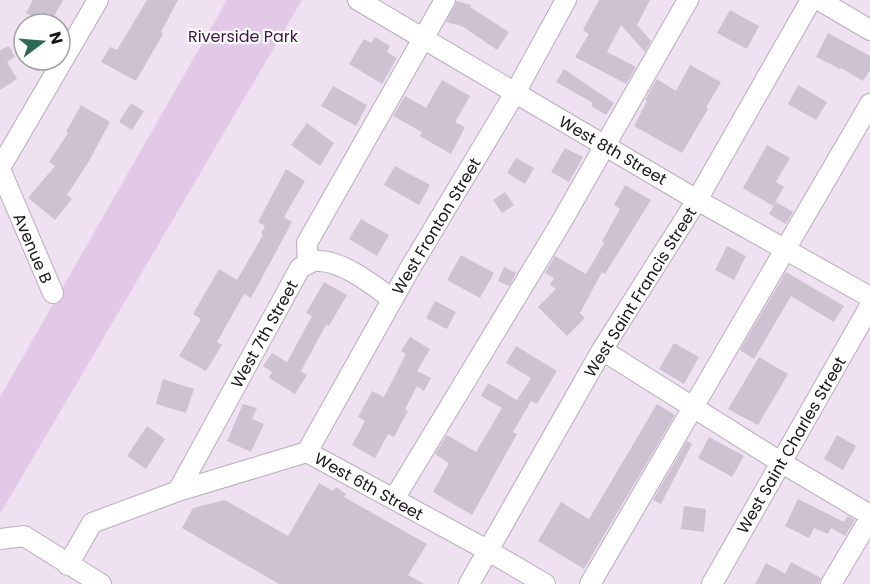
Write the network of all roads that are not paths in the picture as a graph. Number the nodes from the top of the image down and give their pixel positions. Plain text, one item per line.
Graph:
1 (98, 0) edge
2 (358, 0) edge
3 (445, 0) edge
4 (566, 0) edge
5 (688, 0) edge
6 (811, 0) edge
7 (819, 0) edge
8 (870, 30) edge
9 (423, 38) junction
10 (515, 93) junction
11 (870, 104) edge
12 (604, 145) junction
13 (0, 169) edge
14 (697, 200) junction
15 (784, 249) junction
16 (308, 264) junction
17 (53, 293) dead end
18 (870, 297) edge
19 (392, 299) junction
20 (870, 306) edge
21 (603, 350) junction
22 (693, 407) junction
23 (307, 452) junction
24 (782, 463) junction
25 (178, 491) junction
26 (394, 499) junction
27 (870, 517) edge
28 (0, 539) edge
29 (487, 550) junction
30 (68, 565) junction
31 (101, 584) edge
32 (468, 584) edge
33 (545, 584) edge
34 (590, 584) edge
35 (712, 584) edge
36 (831, 584) edge

1 - 13 street
2 - 9 street, West 8th Street
3 - 9 street
4 - 10 street, West Fronton Street
5 - 12 street
6 - 14 street, West Saint Francis Street
7 - 8 street
9 - 10 street, West 8th Street
9 - 16 street
10 - 12 street, West 8th Street
10 - 19 street, West Fronton Street
11 - 15 street
12 - 14 street, West 8th Street
12 - 26 street
13 - 17 street, Avenue B
14 - 15 street, West 8th Street
14 - 21 street, West Saint Francis Street
15 - 18 street, West 8th Street
15 - 22 street
16 - 19 street, West 7th Street
16 - 25 street, West 7th Street
19 - 23 street, West Fronton Street
20 - 24 street, West Saint Charles Street
21 - 22 street
21 - 29 street, West Saint Francis Street
22 - 24 street
22 - 34 street
23 - 25 street, West 6th Street
23 - 26 street, West 6th Street
24 - 27 street
24 - 35 street, West Saint Charles Street
25 - 30 street, West 6th Street
26 - 29 street, West 6th Street
27 - 36 street
28 - 30 street
29 - 32 street, West Saint Francis Street
29 - 33 street, West 6th Street
30 - 31 street

